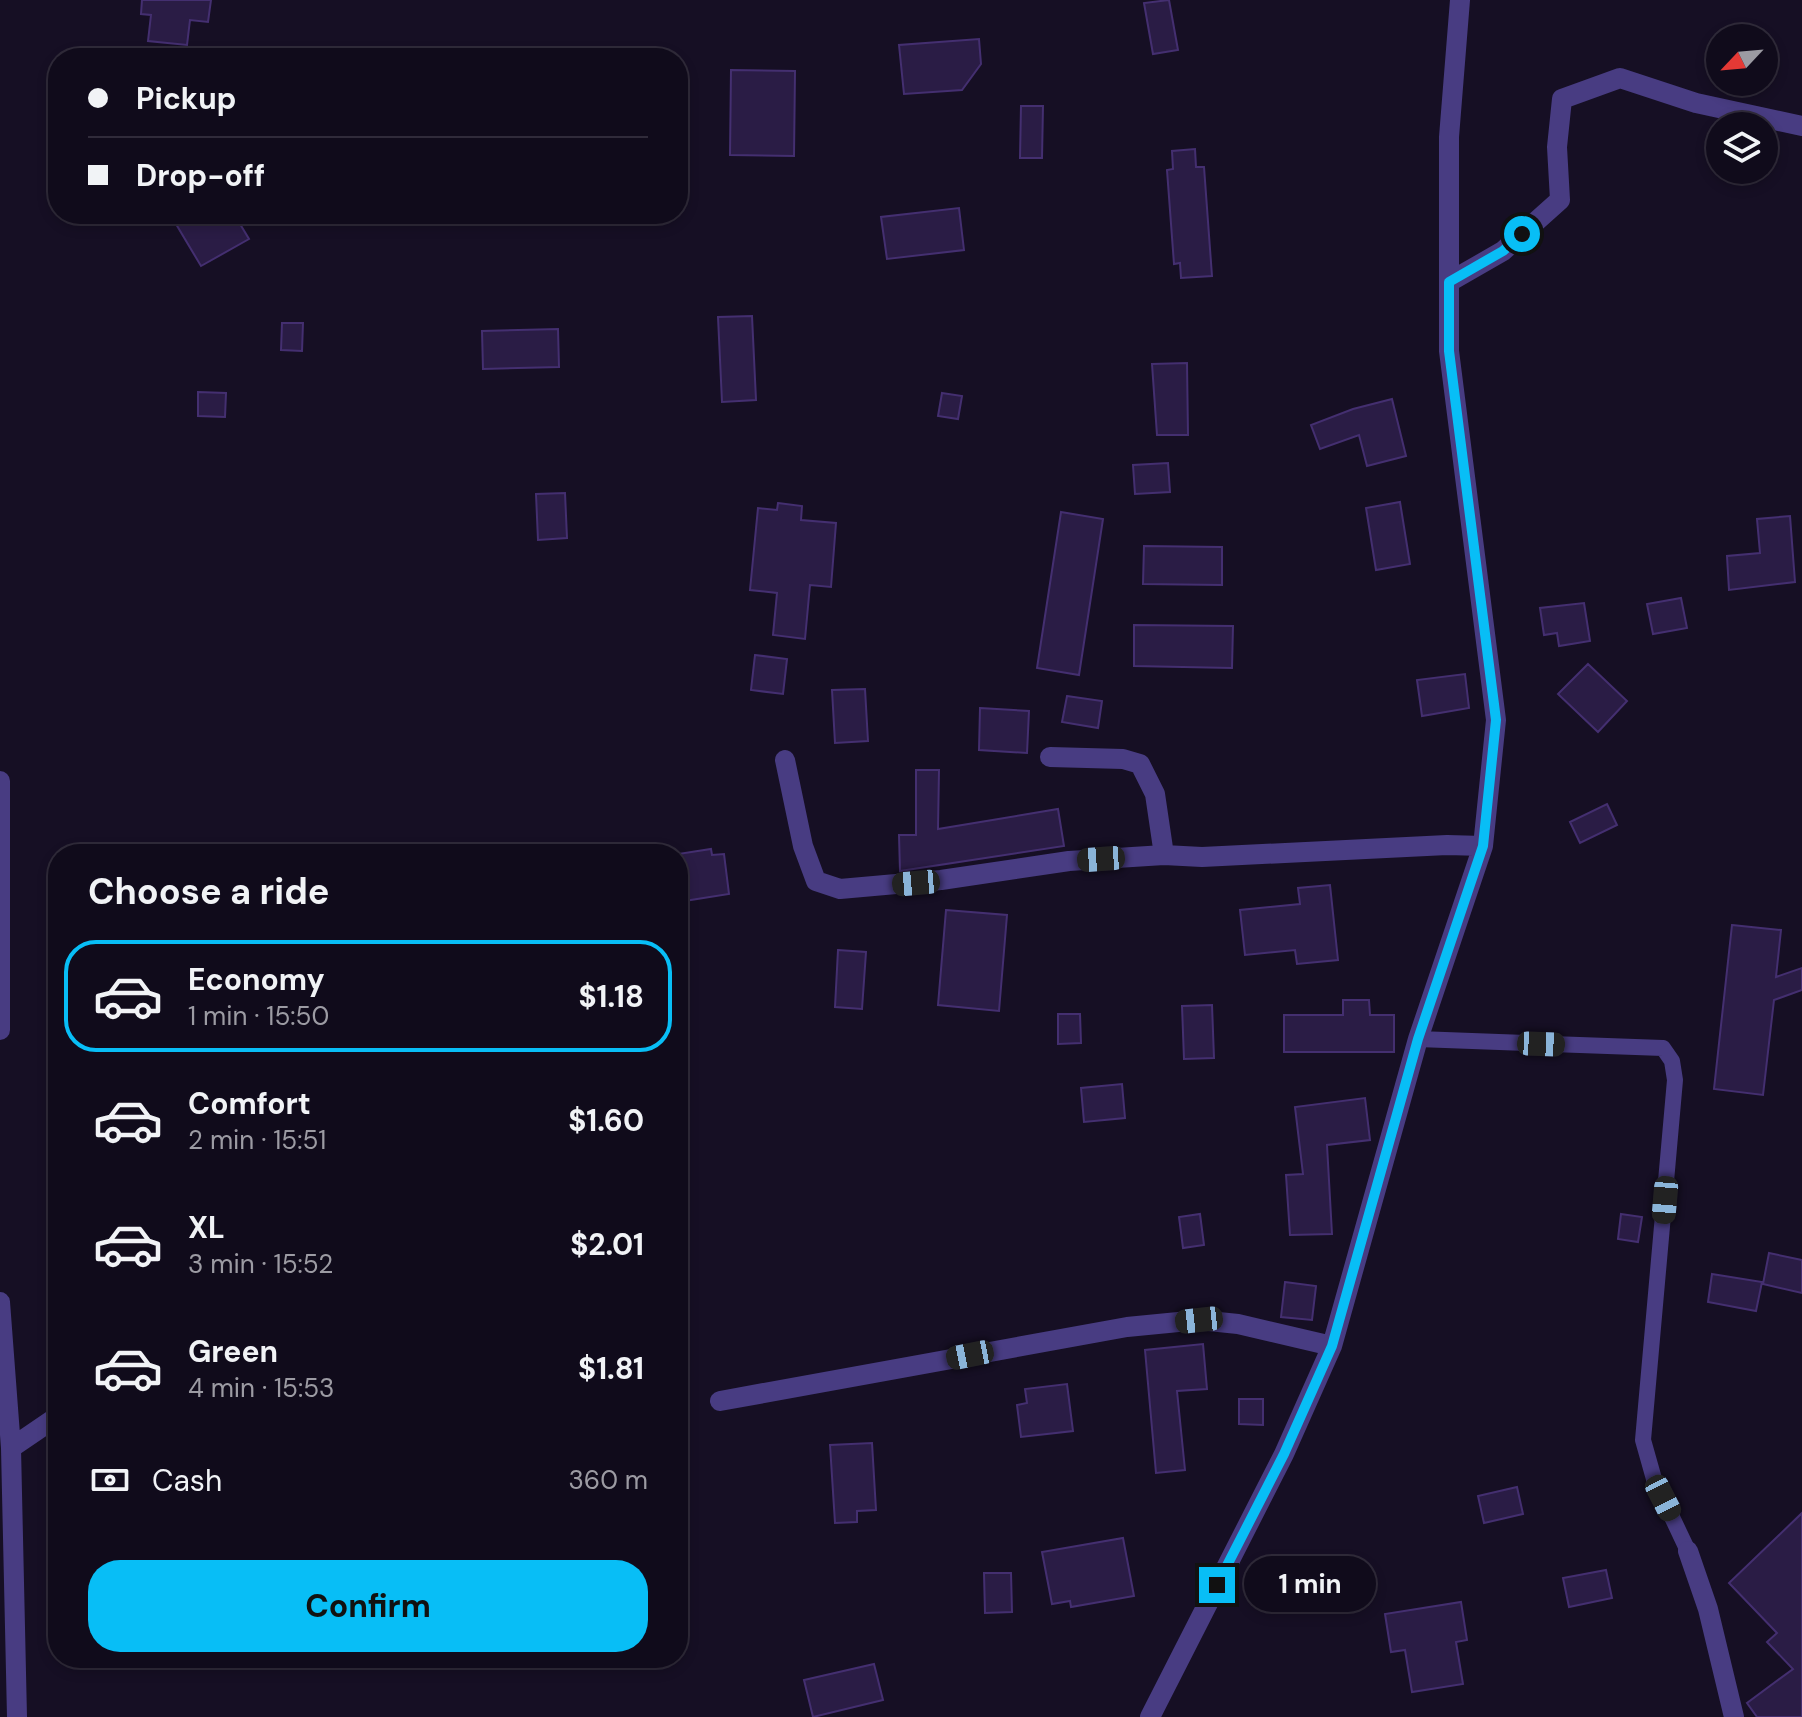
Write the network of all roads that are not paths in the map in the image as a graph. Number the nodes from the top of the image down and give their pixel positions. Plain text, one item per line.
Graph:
1 (1460, 0) edge
2 (1802, 126) edge
3 (1449, 282) junction
4 (1050, 757) dead end
5 (785, 760) dead end
6 (0, 781) edge
7 (1483, 846) junction
8 (1164, 855) junction
9 (0, 1030) edge
10 (1418, 1039) junction
11 (0, 1302) edge
12 (1332, 1346) junction
13 (720, 1401) dead end
14 (48, 1423) edge
15 (11, 1448) junction
16 (1688, 1551) joint
17 (17, 1717) edge
18 (1150, 1717) edge
19 (1734, 1717) edge

1 - 3 street
2 - 3 street
3 - 7 street
4 - 8 street
5 - 8 street
6 - 9 street
7 - 8 street
7 - 10 street
10 - 12 street
10 - 16 lane
11 - 15 street
12 - 13 street
12 - 18 street
14 - 15 street
15 - 17 street
16 - 19 street

